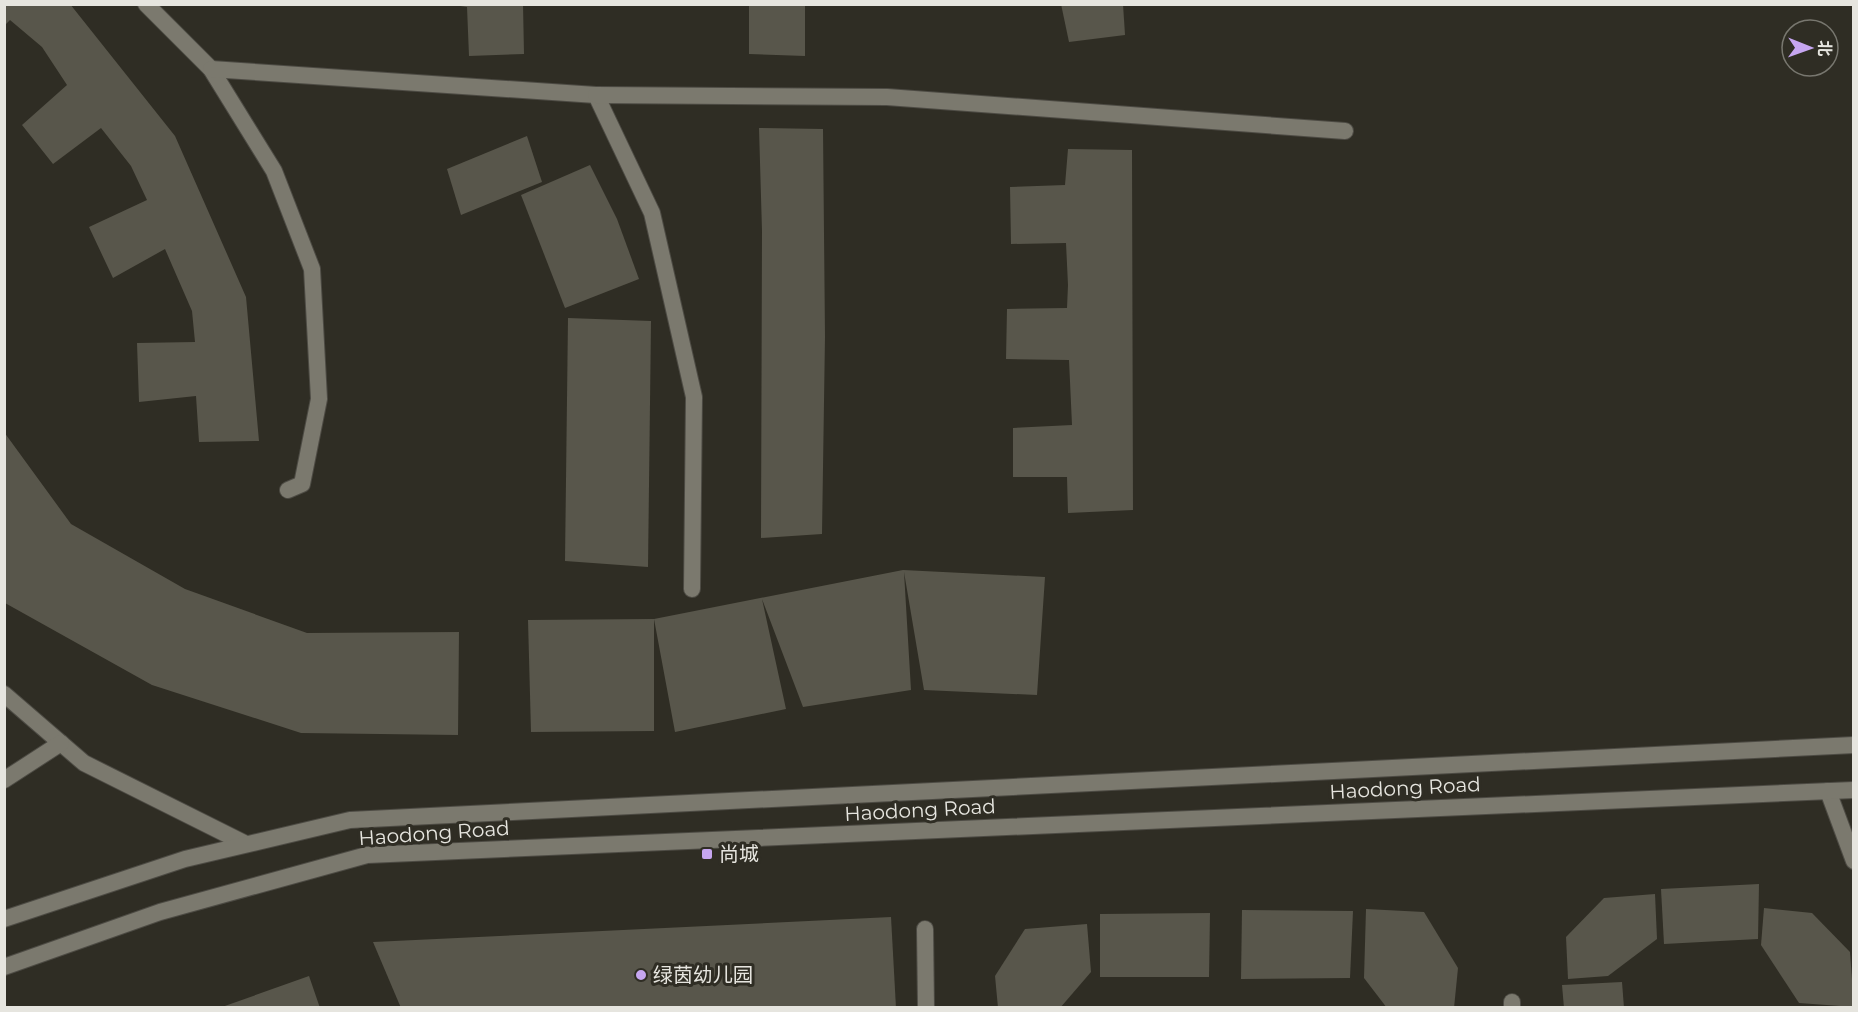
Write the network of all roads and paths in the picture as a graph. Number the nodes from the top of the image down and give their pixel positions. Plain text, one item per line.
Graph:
1 (146, 4) edge
2 (211, 69) junction
3 (596, 95) junction
4 (1345, 131) dead end
5 (288, 490) dead end
6 (692, 590) dead end
7 (4, 694) edge
8 (61, 743) junction
9 (1854, 745) edge
10 (4, 780) edge
11 (1854, 790) edge
12 (1828, 791) junction
13 (246, 844) junction
14 (1854, 861) edge
15 (4, 919) edge
16 (925, 928) dead end
17 (4, 967) edge
18 (926, 1008) edge

1 - 2 main road
2 - 3 main road
2 - 5 main road
3 - 4 main road
3 - 6 main road
7 - 8 main road
8 - 10 main road
8 - 13 main road
9 - 13 main road, Haodong Road
11 - 12 main road, Haodong Road
12 - 14 main road
12 - 17 main road, Haodong Road
13 - 15 main road, Haodong Road
16 - 18 main road

